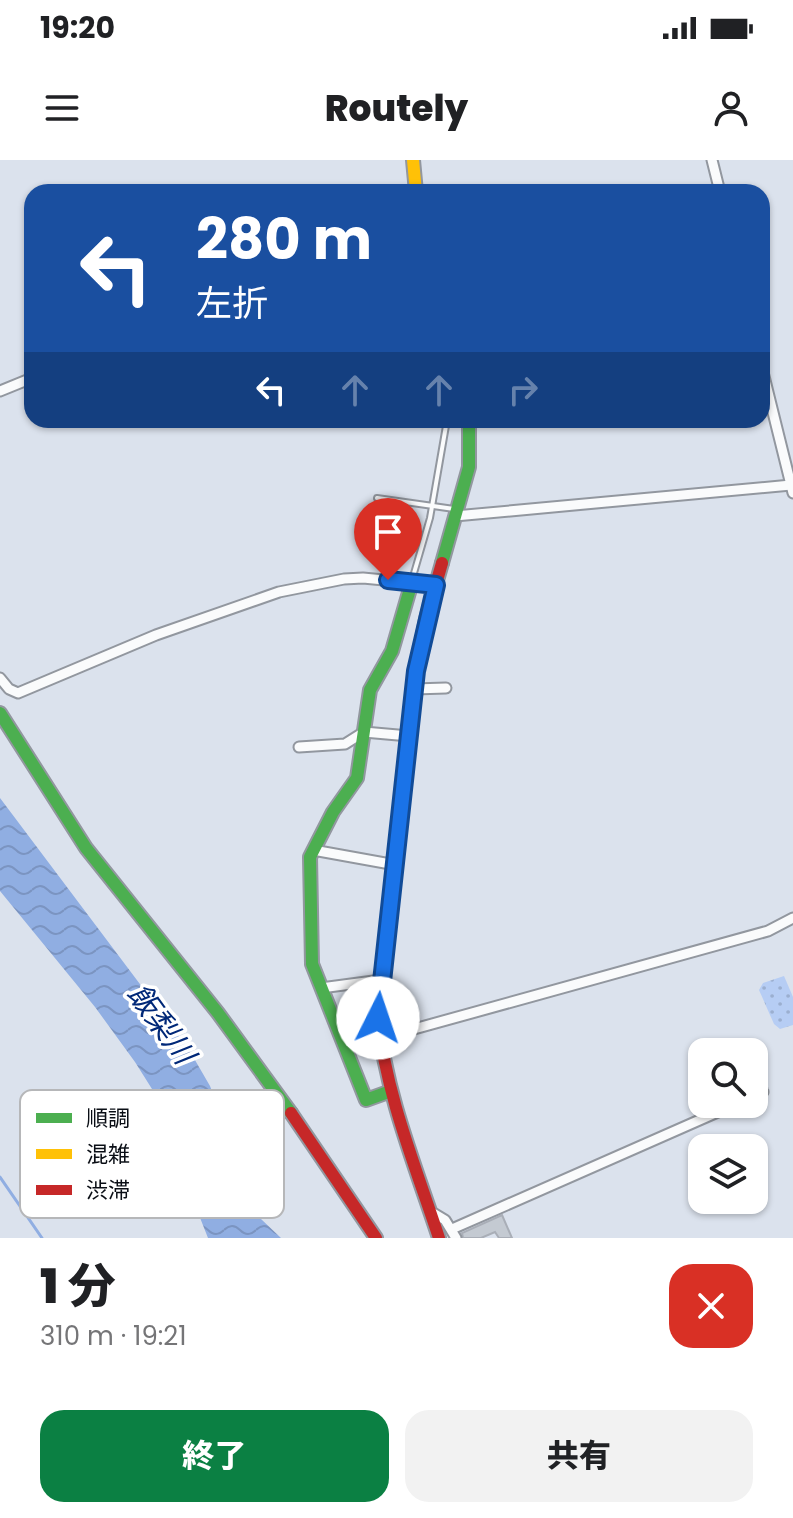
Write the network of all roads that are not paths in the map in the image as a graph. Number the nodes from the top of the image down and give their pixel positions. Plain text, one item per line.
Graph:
1 (413, 160) edge
2 (712, 160) edge
3 (415, 184) edge
4 (718, 184) edge
5 (24, 381) edge
6 (0, 391) edge
7 (770, 400) edge
8 (446, 428) edge
9 (469, 428) edge
10 (792, 489) edge
11 (377, 498) dead end
12 (432, 506) junction
13 (456, 513) junction
14 (412, 582) junction
15 (436, 585) junction
16 (0, 678) edge
17 (446, 688) dead end
18 (414, 689) junction
19 (0, 713) edge
20 (364, 732) junction
21 (409, 736) junction
22 (299, 747) dead end
23 (313, 850) junction
24 (396, 865) junction
25 (793, 918) edge
26 (381, 980) junction
27 (321, 988) junction
28 (379, 1036) junction
29 (274, 1090) edge
30 (391, 1091) junction
31 (284, 1104) edge
32 (706, 1118) edge
33 (430, 1211) junction
34 (454, 1234) edge
35 (376, 1238) edge
36 (439, 1238) edge

1 - 3 street
2 - 4 street
5 - 6 street
7 - 10 street
8 - 12 lane
9 - 13 street
10 - 13 street
11 - 12 lane
12 - 13 lane
12 - 14 lane
13 - 15 street
14 - 15 street
14 - 16 street
14 - 20 street
15 - 18 street
17 - 18 street
18 - 21 street
19 - 29 street
20 - 21 street
20 - 22 street
20 - 23 street
21 - 24 street
23 - 24 street
23 - 27 street
24 - 26 street
25 - 28 street
26 - 27 street
26 - 28 street
27 - 30 street
28 - 30 street
30 - 33 street
31 - 35 street
32 - 34 street
33 - 34 street
33 - 36 street

